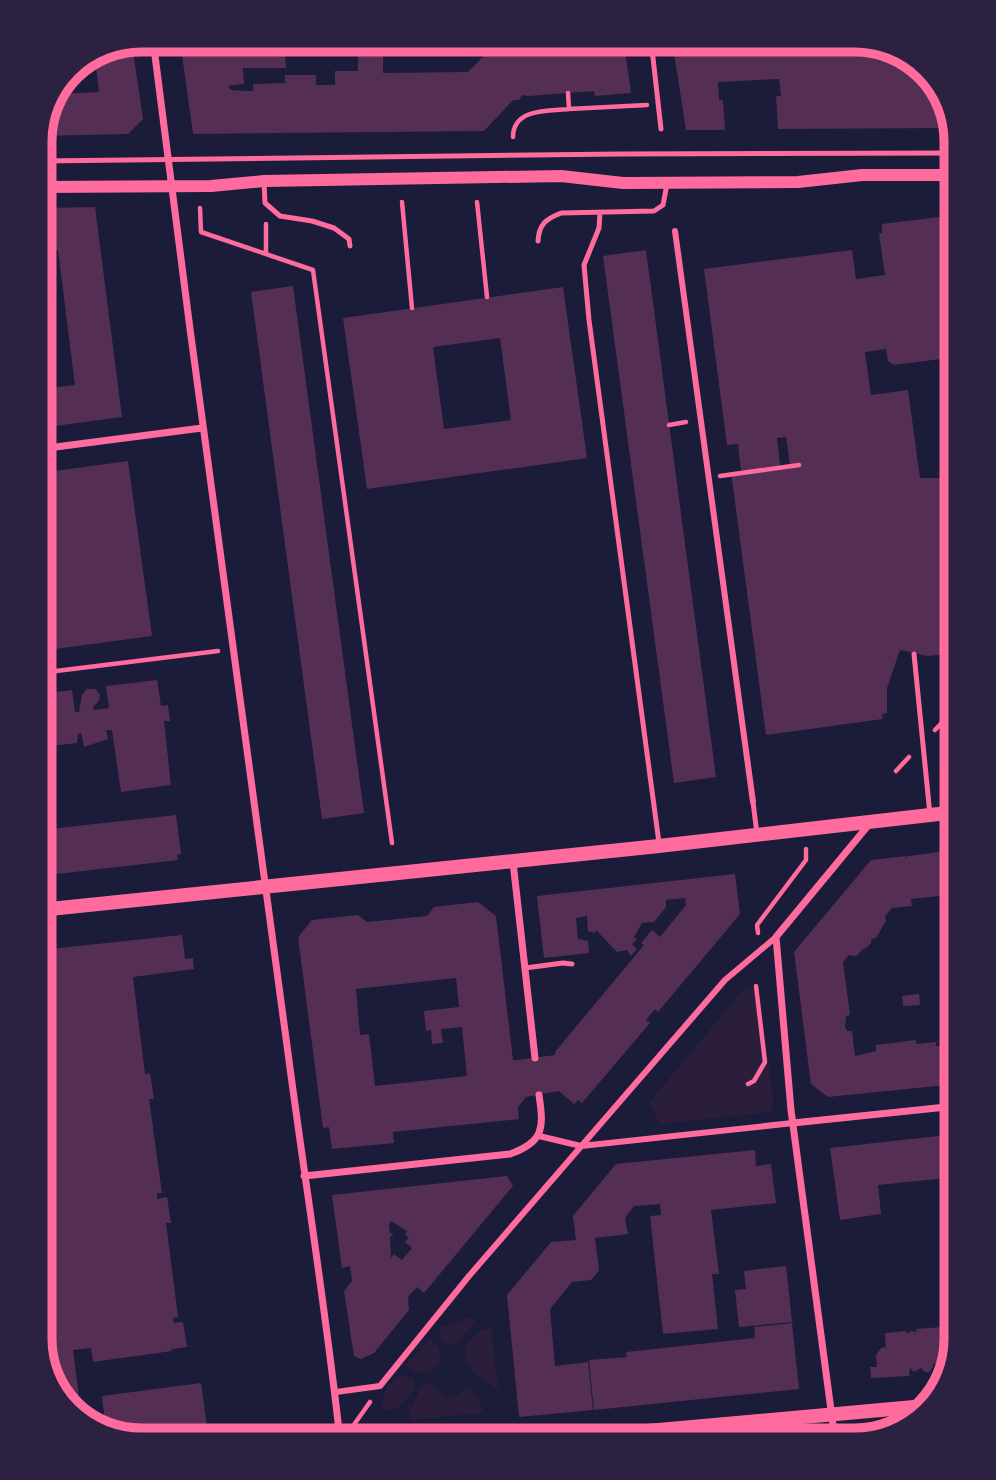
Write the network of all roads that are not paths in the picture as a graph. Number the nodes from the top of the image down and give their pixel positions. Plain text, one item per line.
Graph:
1 (154, 52) edge
2 (652, 53) edge
3 (661, 129) dead end
4 (944, 153) edge
5 (167, 160) junction
6 (53, 161) edge
7 (944, 176) edge
8 (264, 181) junction
9 (668, 184) junction
10 (172, 186) junction
11 (53, 187) edge
12 (600, 213) junction
13 (675, 231) dead end
14 (538, 241) dead end
15 (350, 246) dead end
16 (202, 428) junction
17 (53, 447) edge
18 (914, 654) dead end
19 (753, 802) joint
20 (944, 814) edge
21 (930, 815) junction
22 (872, 822) junction
23 (757, 835) junction
24 (659, 846) junction
25 (513, 862) junction
26 (266, 887) junction
27 (52, 909) edge
28 (776, 937) junction
29 (572, 964) dead end
30 (525, 968) junction
31 (535, 1058) dead end
32 (539, 1095) dead end
33 (944, 1107) edge
34 (793, 1123) junction
35 (539, 1136) junction
36 (581, 1146) junction
37 (304, 1175) junction
38 (336, 1392) junction
39 (911, 1407) edge
40 (832, 1415) junction
41 (339, 1427) edge
42 (686, 1428) edge
43 (834, 1428) edge

1 - 5 street
2 - 3 lane
4 - 5 lane
5 - 6 lane
5 - 10 street
7 - 9 street
8 - 9 street
8 - 10 street
8 - 15 lane
9 - 12 lane
10 - 11 street
10 - 16 street
12 - 14 lane
12 - 24 lane
13 - 19 street
16 - 17 street
16 - 26 street
18 - 21 lane
19 - 23 lane
20 - 21 main road
21 - 22 main road
22 - 23 main road
22 - 28 street
23 - 24 main road
24 - 25 main road
25 - 26 main road
25 - 30 street
26 - 27 main road
26 - 37 street
28 - 34 street
28 - 36 street
29 - 30 lane
30 - 31 street
32 - 35 street
33 - 34 street
34 - 36 street
34 - 40 street
35 - 36 street
35 - 37 street
36 - 38 street
37 - 38 street
38 - 41 street
39 - 40 main road
40 - 42 main road
40 - 43 street

